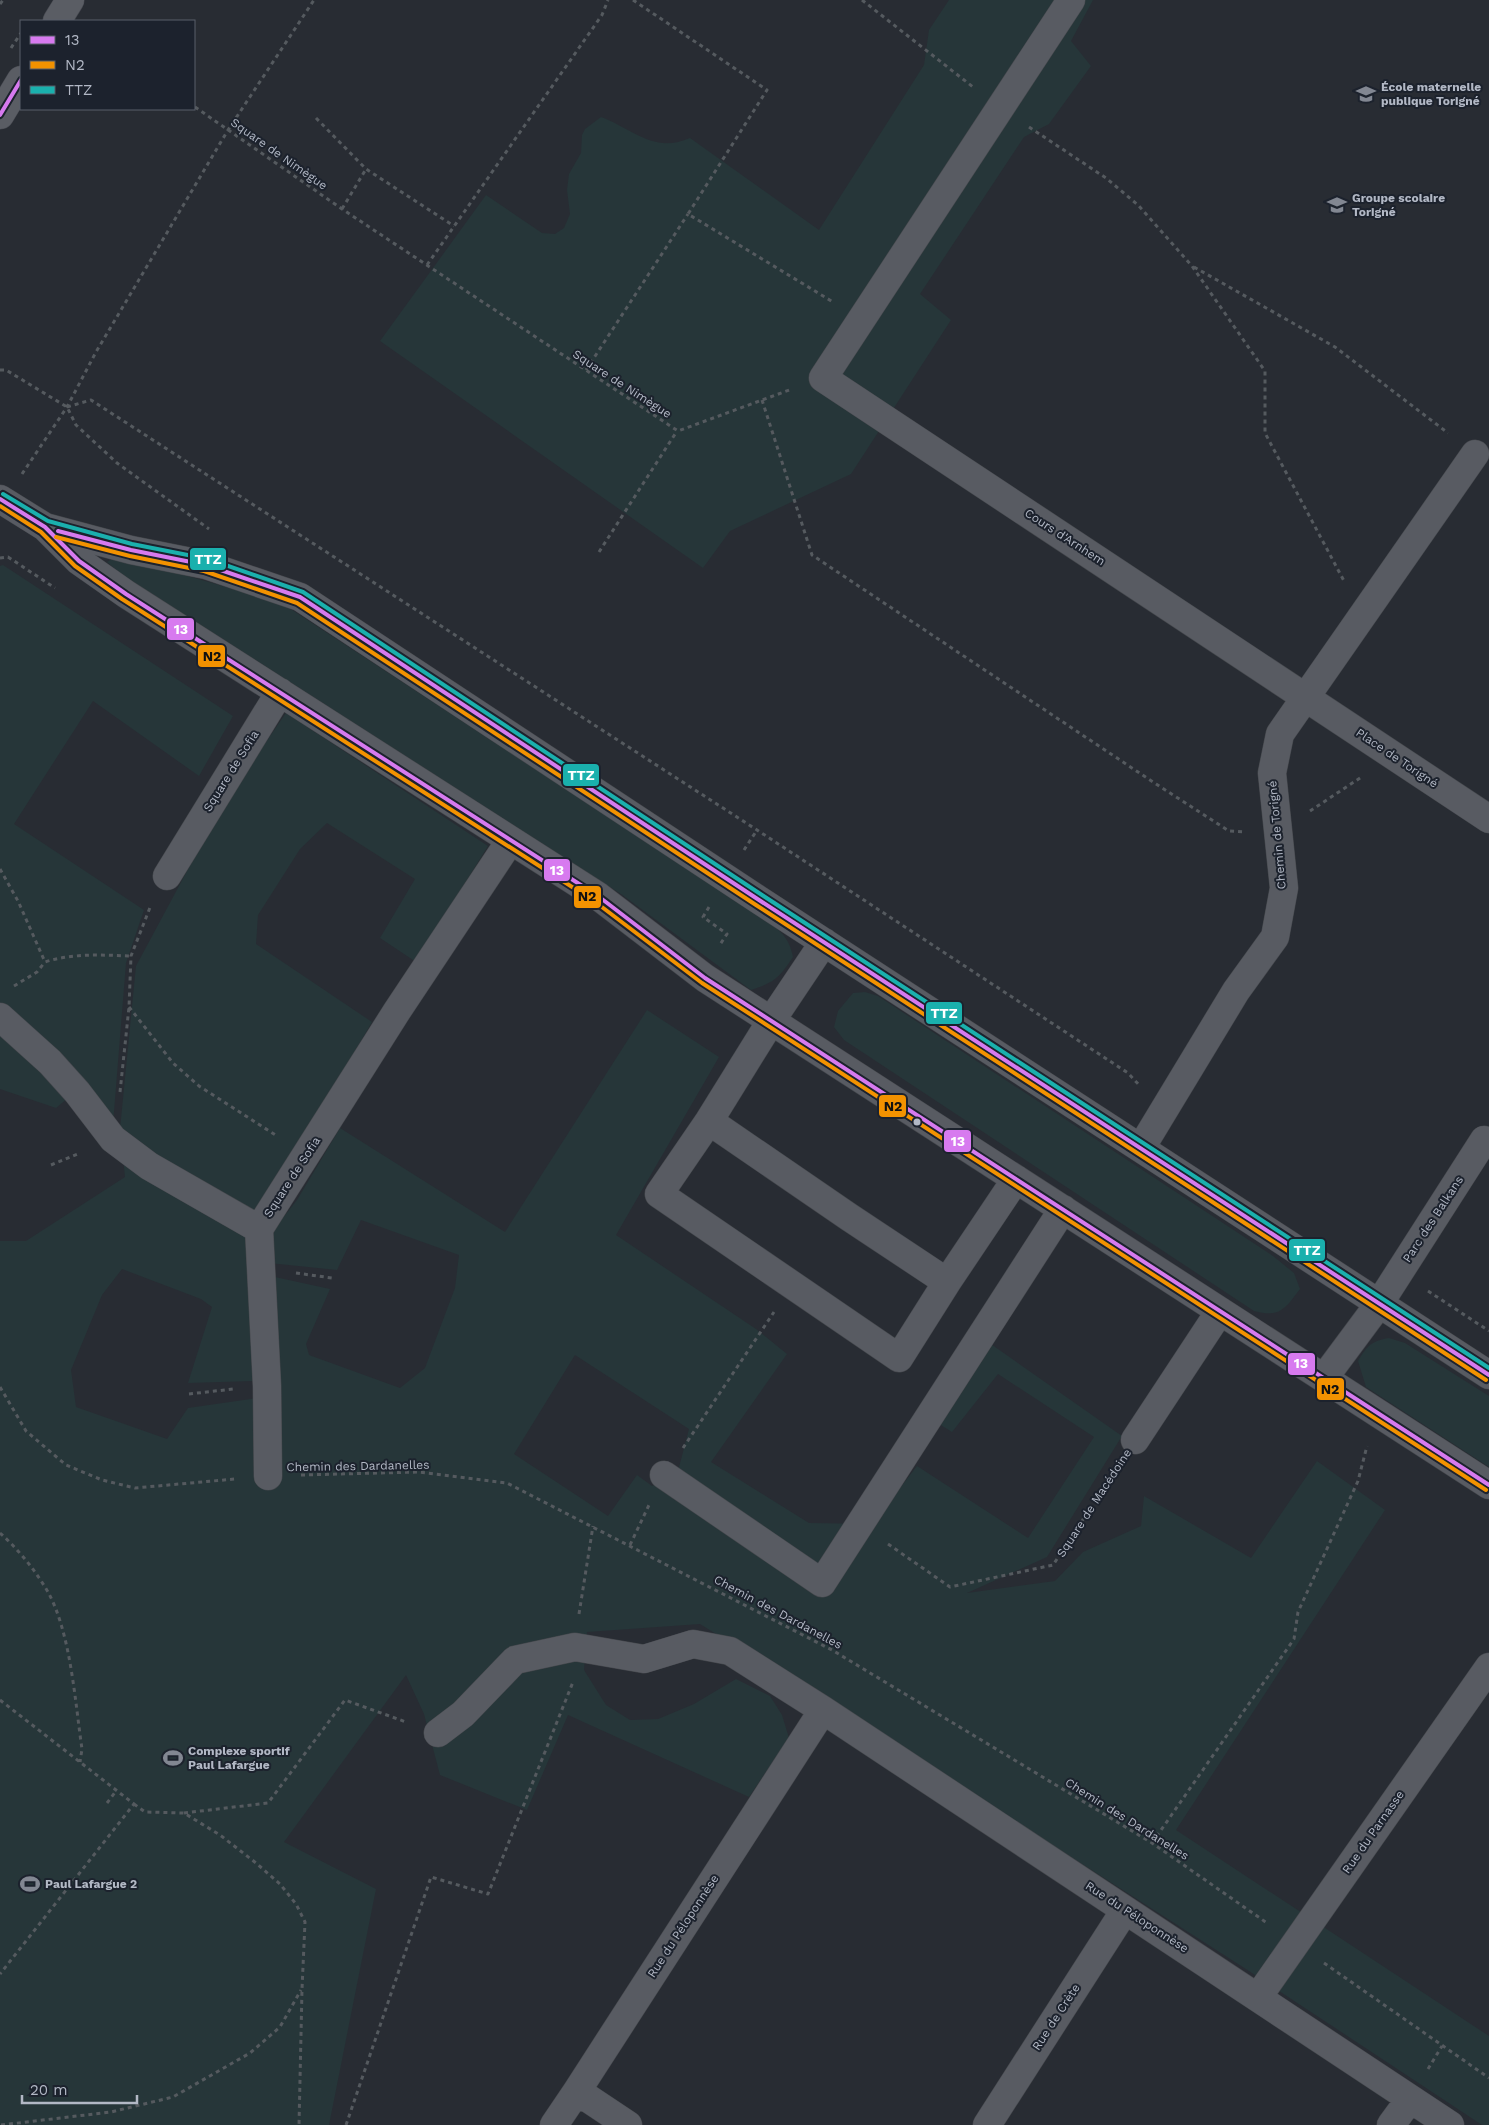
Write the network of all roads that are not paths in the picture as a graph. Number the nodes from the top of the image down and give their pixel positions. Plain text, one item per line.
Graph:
1 (70, 0) edge
2 (1071, 0) edge
3 (58, 20) edge
4 (20, 82) edge
5 (0, 115) edge
6 (1476, 454) road end
7 (2, 500) edge
8 (45, 527) junction
9 (280, 692) junction
10 (1306, 697) junction
11 (1489, 819) edge
12 (510, 841) junction
13 (167, 876) road end
14 (824, 942) junction
15 (0, 1017) edge
16 (771, 1021) junction
17 (709, 1121) junction
18 (1489, 1143) edge
19 (1141, 1148) junction
20 (1016, 1179) junction
21 (1063, 1209) junction
22 (259, 1229) junction
23 (947, 1282) junction
24 (1379, 1304) junction
25 (1220, 1311) junction
26 (1489, 1376) edge
27 (1324, 1378) junction
28 (1135, 1440) road end
29 (664, 1475) road end
30 (268, 1476) road end
31 (1489, 1485) edge
32 (1489, 1666) edge
33 (823, 1710) junction
34 (438, 1733) road end
35 (1125, 1910) junction
36 (1258, 1997) junction
37 (577, 2091) junction
38 (1410, 2099) junction
39 (554, 2125) edge
40 (628, 2125) edge
41 (987, 2125) edge
42 (1391, 2125) edge
43 (1450, 2125) edge

1 - 3 main road
2 - 10 street, Cours d'Arnhem
4 - 5 main road
6 - 10 street, Chemin de Torigné
7 - 8 street
8 - 9 street
8 - 14 street
9 - 12 street
9 - 13 street, Square de Sofia
10 - 11 street, Place de Torigné
10 - 19 street, Chemin de Torigné
12 - 16 street
12 - 22 street, Square de Sofia
14 - 16 street
14 - 19 street
15 - 22 street, Square de Sofia
16 - 17 street
16 - 20 street
17 - 23 street
17 - 23 street
18 - 24 street, Parc des Balkans
19 - 24 street
20 - 21 street
20 - 23 street
21 - 25 street
21 - 29 street
22 - 30 street
24 - 26 street
24 - 27 street, Parc des Balkans
25 - 27 street
25 - 28 street, Square de Macédoine
27 - 31 street
32 - 36 street, Rue du Parnasse
33 - 34 street, Rue du Péloponnèse
33 - 35 street, Rue du Péloponnèse
33 - 37 street, Rue du Péloponnèse
35 - 36 street, Rue du Péloponnèse
35 - 41 street, Rue de Crète
36 - 38 street, Rue du Péloponnèse
37 - 39 street, Rue du Péloponnèse
37 - 40 street
38 - 42 street
38 - 43 street, Rue du Péloponnèse

